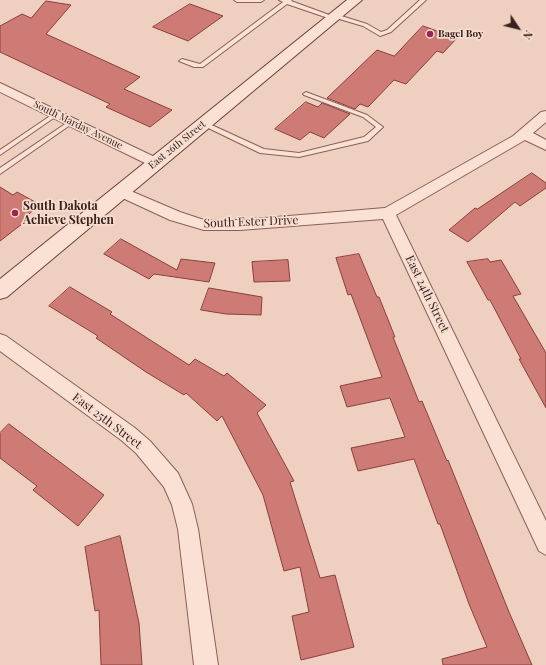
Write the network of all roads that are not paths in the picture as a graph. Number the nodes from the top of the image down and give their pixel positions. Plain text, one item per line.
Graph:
1 (237, 0) edge
2 (261, 0) edge
3 (355, 0) edge
4 (423, 0) edge
5 (286, 1) edge
6 (334, 17) junction
7 (182, 61) dead end
8 (0, 87) edge
9 (306, 94) dead end
10 (56, 114) junction
11 (546, 115) edge
12 (71, 122) junction
13 (203, 124) junction
14 (525, 134) junction
15 (546, 146) edge
16 (0, 153) edge
17 (156, 163) junction
18 (0, 172) edge
19 (121, 192) junction
20 (388, 213) junction
21 (0, 291) edge
22 (0, 341) edge
23 (546, 544) edge
24 (206, 665) edge

1 - 2 lane
3 - 6 main road, East 26th Street
4 - 6 lane
5 - 6 lane
5 - 7 lane
6 - 13 main road, East 26th Street
8 - 10 street, South Marday Avenue
9 - 13 lane
10 - 12 street, South Marday Avenue
10 - 16 lane
11 - 14 street
12 - 17 street, South Marday Avenue
12 - 18 lane
13 - 17 main road, East 26th Street
14 - 15 street
14 - 20 street
17 - 19 main road, East 26th Street
19 - 20 street, South Ester Drive
19 - 21 main road, East 26th Street
20 - 23 street, East 24th Street
22 - 24 street, East 25th Street

